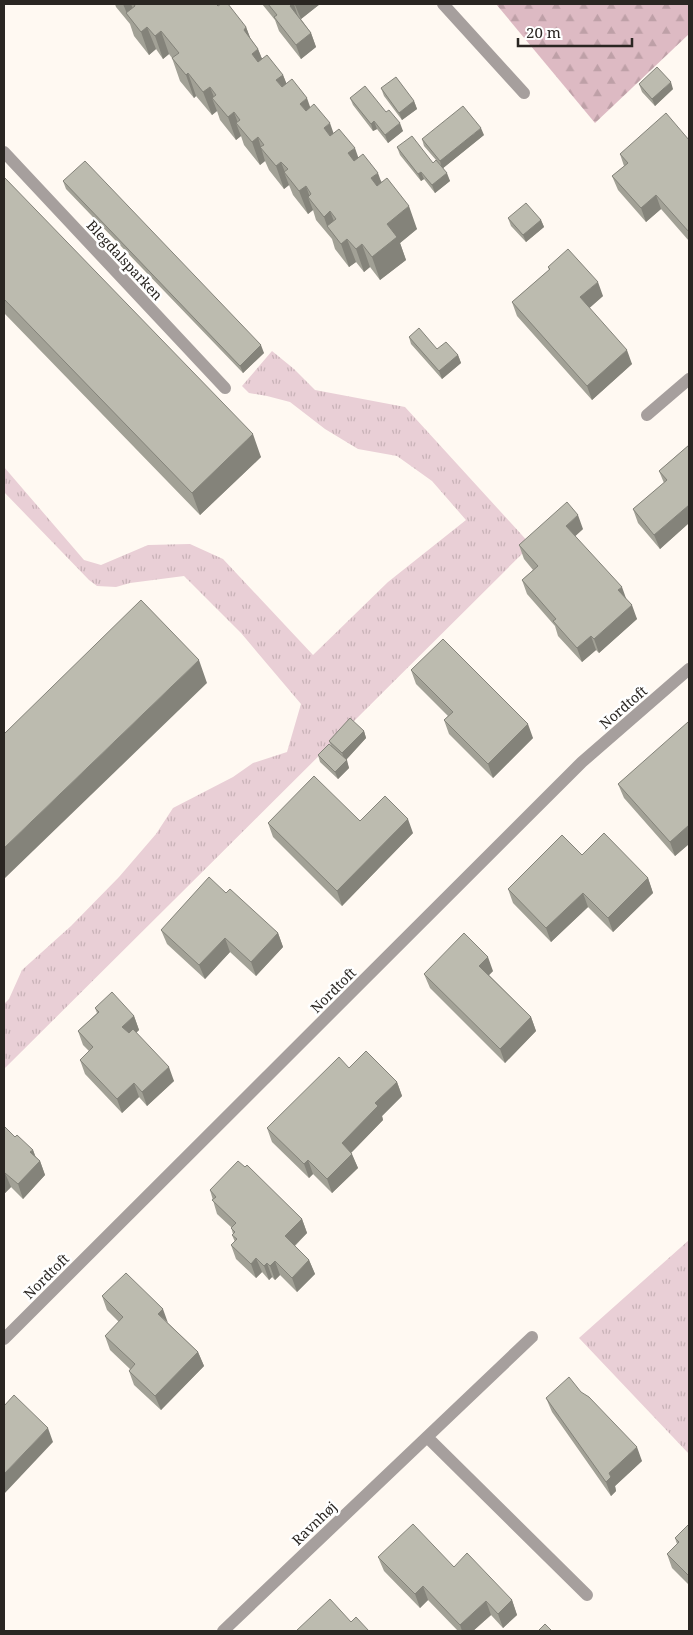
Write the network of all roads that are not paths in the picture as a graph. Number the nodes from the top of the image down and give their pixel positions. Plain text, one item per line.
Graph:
1 (443, 4) edge
2 (524, 93) dead end
3 (4, 152) edge
4 (689, 379) edge
5 (225, 388) dead end
6 (647, 415) dead end
7 (689, 669) edge
8 (532, 1337) dead end
9 (4, 1339) edge
10 (426, 1437) junction
11 (587, 1594) dead end
12 (223, 1631) edge

1 - 2 street
3 - 5 street, Blegdalsparken
4 - 6 street
7 - 9 street, Nordtoft
8 - 10 street, Ravnhøj
10 - 11 street
10 - 12 street, Ravnhøj

